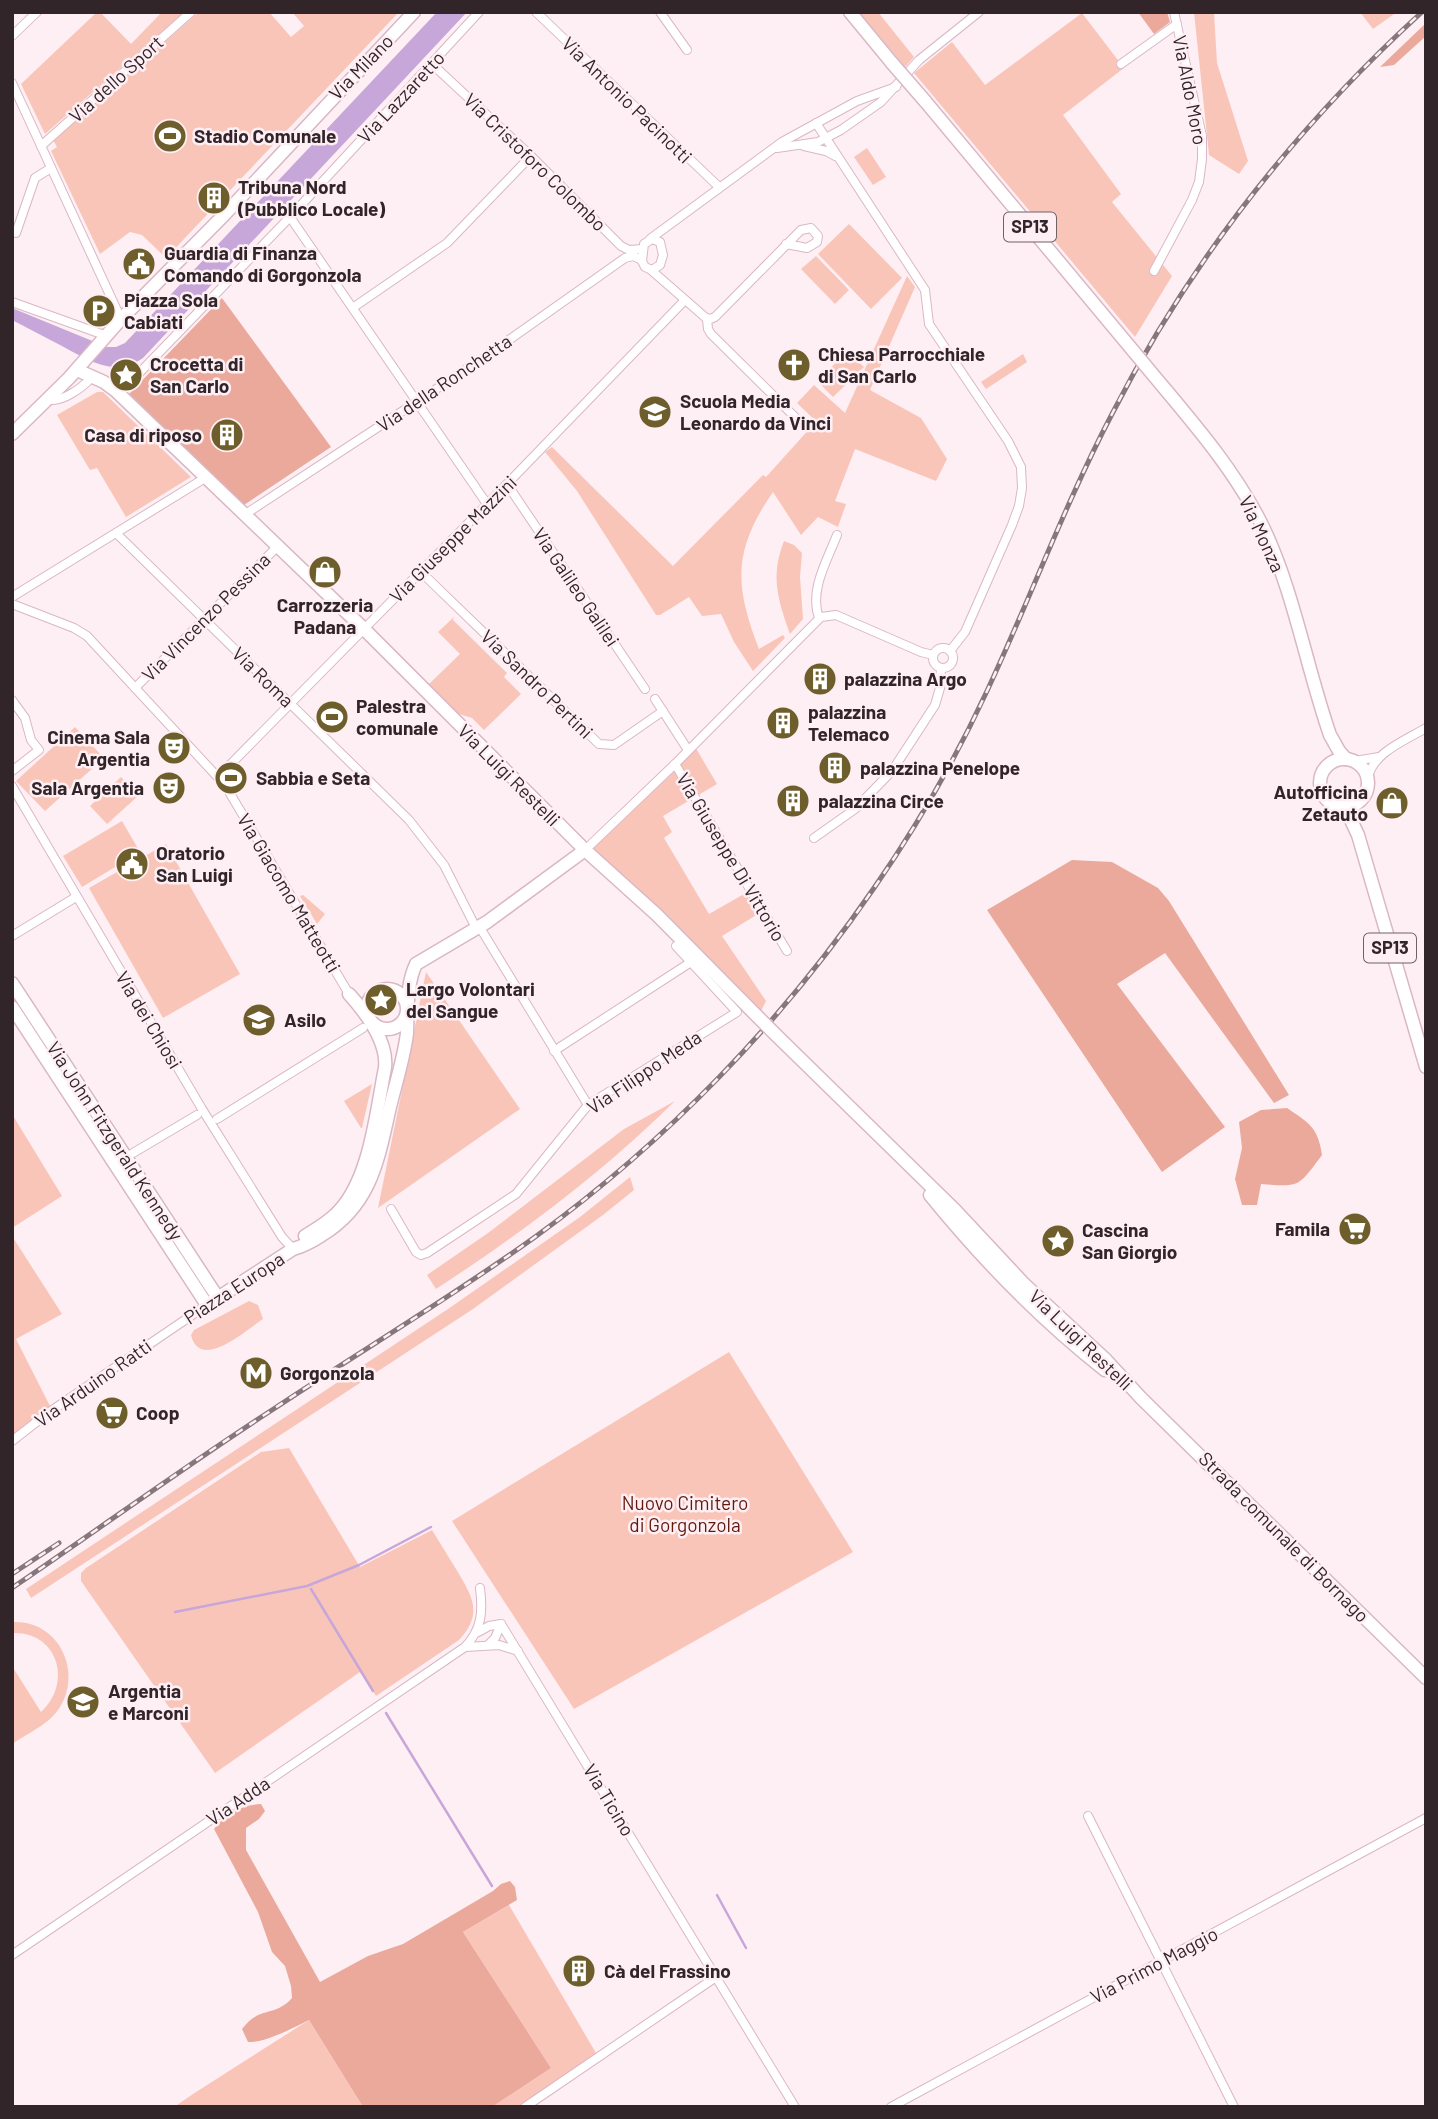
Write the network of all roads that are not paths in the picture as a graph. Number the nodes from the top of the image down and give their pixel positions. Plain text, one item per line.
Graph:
1 (37, 12) edge
2 (191, 12) edge
3 (414, 12) edge
4 (479, 12) edge
5 (536, 12) edge
6 (660, 12) edge
7 (850, 12) edge
8 (979, 12) edge
9 (1174, 12) edge
10 (1177, 24) junction
11 (12, 36) edge
12 (687, 50) dead end
13 (432, 64) junction
14 (1121, 64) dead end
15 (12, 83) edge
16 (896, 87) junction
17 (816, 122) junction
18 (826, 139) junction
19 (795, 144) junction
20 (41, 146) junction
21 (771, 150) junction
22 (531, 156) junction
23 (838, 158) junction
24 (51, 168) junction
25 (719, 187) junction
26 (290, 217) junction
27 (671, 225) junction
28 (16, 233) dead end
29 (650, 239) junction
30 (786, 244) dead end
31 (662, 246) junction
32 (643, 249) junction
33 (662, 259) junction
34 (642, 260) junction
35 (651, 270) junction
36 (1154, 271) dead end
37 (672, 287) junction
38 (685, 300) junction
39 (12, 302) edge
40 (354, 307) junction
41 (121, 319) junction
42 (707, 319) junction
43 (103, 340) junction
44 (81, 366) junction
45 (92, 377) junction
46 (119, 394) junction
47 (47, 399) junction
48 (418, 402) junction
49 (809, 428) dead end
50 (12, 434) edge
51 (205, 478) junction
52 (507, 484) junction
53 (488, 503) junction
54 (244, 515) junction
55 (116, 533) junction
56 (837, 535) dead end
57 (277, 547) junction
58 (421, 572) junction
59 (12, 597) edge
60 (12, 604) edge
61 (204, 618) junction
62 (819, 618) junction
63 (364, 629) junction
64 (950, 651) junction
65 (933, 655) junction
66 (941, 668) junction
67 (135, 688) junction
68 (645, 689) dead end
69 (655, 699) dead end
70 (12, 700) edge
71 (290, 703) junction
72 (663, 711) junction
73 (1426, 728) edge
74 (1328, 729) junction
75 (688, 750) junction
76 (1382, 756) junction
77 (1350, 760) junction
78 (675, 764) junction
79 (1327, 766) junction
80 (12, 771) edge
81 (218, 777) junction
82 (1368, 778) junction
83 (12, 786) edge
84 (1360, 801) junction
85 (1339, 807) junction
86 (1358, 835) junction
87 (814, 838) dead end
88 (585, 850) junction
89 (76, 897) junction
90 (478, 927) junction
91 (12, 936) edge
92 (676, 946) dead end
93 (787, 951) dead end
94 (691, 962) junction
95 (12, 984) edge
96 (349, 994) joint
97 (12, 1007) edge
98 (407, 1010) junction
99 (366, 1023) junction
100 (554, 1051) junction
101 (1426, 1068) edge
102 (588, 1105) junction
103 (197, 1115) dead end
104 (217, 1119) dead end
105 (134, 1153) dead end
106 (391, 1209) dead end
107 (293, 1249) junction
108 (213, 1301) junction
109 (175, 1327) joint
110 (1141, 1398) joint
111 (12, 1441) edge
112 (480, 1588) dead end
113 (501, 1624) junction
114 (477, 1633) junction
115 (488, 1645) junction
116 (465, 1647) junction
117 (518, 1651) junction
118 (1426, 1678) edge
119 (1088, 1816) dead end
120 (1423, 1821) edge
121 (12, 1955) edge
122 (1161, 1961) junction
123 (716, 1977) junction
124 (897, 2105) edge
125 (525, 2107) edge
126 (795, 2107) edge
127 (1234, 2107) edge

1 - 11 street
2 - 20 street, Via dello Sport
3 - 41 street, Via Milano
4 - 13 street, Via Lazzaretto
5 - 25 street, Via Antonio Pacinotti
6 - 12 street
7 - 74 street, Via Monza / SP13, bridge
8 - 16 street
9 - 10 street, Via Aldo Moro
10 - 14 street, Via Aldo Moro
10 - 36 street, Via Aldo Moro
13 - 22 street, Via Cristoforo Colombo
13 - 26 street, Via Lazzaretto
15 - 20 street
16 - 17 street
16 - 18 street
17 - 18 street
17 - 21 street
18 - 19 street
18 - 23 street
19 - 21 street
19 - 23 street
20 - 24 street
21 - 25 street
22 - 32 street, Via Cristoforo Colombo
22 - 40 street
23 - 64 street
24 - 28 street
24 - 41 street
25 - 27 street
26 - 40 street
26 - 46 street, Via Lazzaretto
27 - 29 street
27 - 31 street
29 - 31 street
29 - 32 street
30 - 42 street
31 - 33 street
32 - 34 street
33 - 35 street
33 - 37 street
34 - 35 street
34 - 48 street, Via della Ronchetta
35 - 37 street
37 - 38 street
38 - 42 street
38 - 52 street, Via Giuseppe Mazzini
39 - 43 street
40 - 48 street
41 - 43 street, Via Milano
42 - 49 street
43 - 44 street, Via Milano
44 - 45 street, Via Luigi Restelli
44 - 47 street, Via Milano
45 - 46 street, Via Luigi Restelli
45 - 47 street
46 - 51 street, Via Luigi Restelli
47 - 50 street, Via Milano
48 - 53 street
48 - 54 street, Via della Ronchetta
51 - 54 street, Via Luigi Restelli
51 - 55 street
52 - 53 street, Via Giuseppe Mazzini
52 - 68 street, Via Galileo Galilei
53 - 58 street, Via Giuseppe Mazzini
54 - 57 street, Via Luigi Restelli
55 - 59 street
55 - 61 street, Via Roma
56 - 62 street
57 - 61 street, Via Vincenzo Pessina
57 - 63 street, Via Luigi Restelli
58 - 63 street, Via Giuseppe Mazzini
58 - 72 street, Via Sandro Pertini
60 - 67 street, Via Giacomo Matteotti
61 - 67 street, Via Vincenzo Pessina
61 - 71 street, Via Roma
62 - 65 street
62 - 75 street, Via Giuseppe Di Vittorio
63 - 71 street, Via Giuseppe Mazzini
63 - 88 street, Via Luigi Restelli
64 - 65 street
64 - 66 street
65 - 66 street
66 - 87 street
67 - 81 street, Via Giacomo Matteotti
69 - 72 street
70 - 80 street
71 - 81 street, Via Giuseppe Mazzini
71 - 90 street, Via Roma
72 - 75 street
73 - 76 street
74 - 77 street, Via Monza / SP13
74 - 79 street, Via Monza / SP13
75 - 78 street, Via Giuseppe Di Vittorio
76 - 77 street
76 - 82 street
77 - 79 street
77 - 82 street, Via Monza / SP13
78 - 88 street, Via Giuseppe Di Vittorio
78 - 93 street, Via Giuseppe Di Vittorio
79 - 85 street, Via Monza / SP13
81 - 96 street, Via Giacomo Matteotti
82 - 84 street, Via Monza / SP13
83 - 89 street, Via dei Chiosi
84 - 85 street
84 - 86 street, Via Monza / SP13
85 - 86 street, Via Monza / SP13
86 - 101 street, Via Monza / SP13
88 - 90 street, Via Giuseppe Di Vittorio
88 - 110 street, Via Luigi Restelli, bridge
89 - 91 street
89 - 107 street, Via dei Chiosi
90 - 98 street, Via Giuseppe Di Vittorio
90 - 100 street, Via Roma
92 - 94 street
94 - 100 street
94 - 102 street, Via Filippo Meda
95 - 108 street, Via John Fitzgerald Kennedy
96 - 99 street
97 - 108 street, Via John Fitzgerald Kennedy
98 - 99 street
98 - 99 street
98 - 107 street
99 - 104 street
99 - 107 street
100 - 102 street, Via Roma
102 - 106 street, Via Filippo Meda
103 - 105 street
107 - 108 street, Piazza Europa
108 - 109 street, Piazza Europa
109 - 111 street, Via Arduino Ratti
110 - 118 street, Strada comunale di Bornago
112 - 114 street
113 - 114 street, Via Adda
113 - 115 street
113 - 117 street, Via Ticino
114 - 116 street, Via Adda
115 - 116 street, Via Adda
115 - 117 street, Via Adda
116 - 121 street, Via Adda
117 - 123 street, Via Ticino
119 - 122 street
120 - 122 street, Via Primo Maggio
122 - 124 street, Via Primo Maggio
122 - 127 street
123 - 125 street
123 - 126 street, Via Ticino

